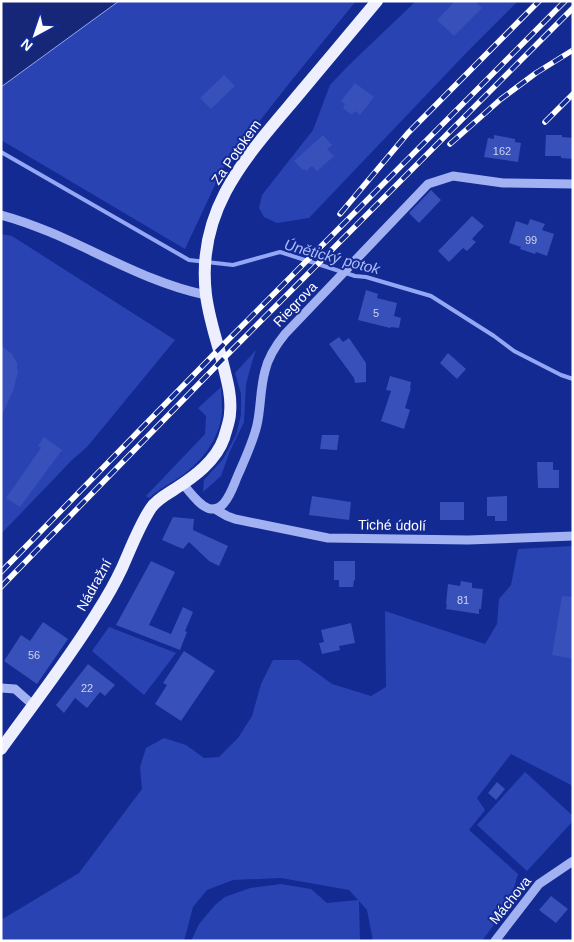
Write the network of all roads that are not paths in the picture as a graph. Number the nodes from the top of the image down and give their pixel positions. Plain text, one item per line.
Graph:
1 (377, 1) edge
2 (573, 184) edge
3 (1, 214) edge
4 (206, 295) junction
5 (183, 484) junction
6 (215, 509) junction
7 (573, 536) edge
8 (1, 688) edge
9 (33, 705) junction
10 (1, 749) edge
11 (573, 861) edge
12 (495, 941) edge

1 - 4 main road, Za Potokem
2 - 6 street, Riegrova
3 - 4 street
4 - 5 main road, Za Potokem
5 - 6 street
5 - 9 main road, Nádražní
6 - 7 street, Tiché údolí
8 - 9 street
9 - 10 main road, Nádražní
11 - 12 street, Máchova

